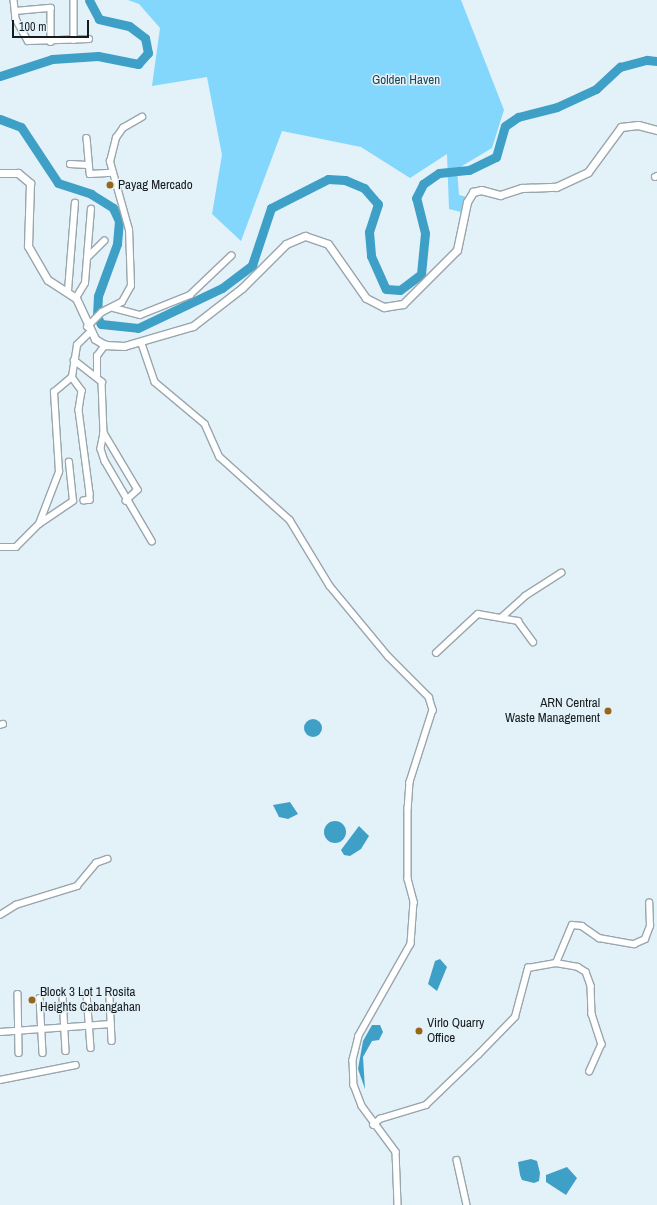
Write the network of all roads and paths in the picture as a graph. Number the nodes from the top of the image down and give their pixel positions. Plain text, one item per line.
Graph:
1 (14, 0) edge
2 (74, 0) edge
3 (15, 11) junction
4 (89, 39) dead end
5 (74, 40) junction
6 (51, 42) junction
7 (142, 117) dead end
8 (657, 130) edge
9 (87, 138) dead end
10 (70, 164) dead end
11 (87, 165) junction
12 (0, 173) edge
13 (112, 173) junction
14 (75, 203) dead end
15 (91, 209) dead end
16 (104, 241) dead end
17 (231, 256) dead end
18 (88, 257) junction
19 (68, 291) junction
20 (76, 298) junction
21 (114, 308) junction
22 (88, 330) junction
23 (142, 344) junction
24 (105, 345) junction
25 (74, 360) junction
26 (97, 376) junction
27 (72, 377) junction
28 (104, 434) junction
29 (69, 462) dead end
30 (84, 501) dead end
31 (126, 501) junction
32 (39, 524) junction
33 (152, 541) dead end
34 (0, 547) edge
35 (561, 574) dead end
36 (502, 617) junction
37 (533, 642) dead end
38 (436, 653) dead end
39 (107, 859) dead end
40 (649, 903) dead end
41 (0, 915) edge
42 (556, 963) junction
43 (18, 994) dead end
44 (88, 994) dead end
45 (63, 996) dead end
46 (40, 998) dead end
47 (110, 998) dead end
48 (111, 1024) junction
49 (90, 1026) junction
50 (65, 1028) junction
51 (42, 1029) junction
52 (18, 1031) junction
53 (0, 1032) edge
54 (112, 1042) dead end
55 (91, 1048) dead end
56 (66, 1051) dead end
57 (19, 1053) dead end
58 (43, 1053) dead end
59 (76, 1065) dead end
60 (590, 1071) dead end
61 (0, 1080) edge
62 (373, 1125) junction
63 (457, 1160) dead end
64 (398, 1205) edge
65 (467, 1205) edge

1 - 3 street
2 - 5 street
3 - 6 street
3 - 6 street
4 - 5 street
5 - 6 street
7 - 13 street
8 - 23 main road
9 - 11 street
10 - 11 street
11 - 13 street
12 - 19 main road
13 - 21 street
14 - 19 street
15 - 18 street
16 - 18 street
17 - 21 street
18 - 20 street
19 - 20 main road
20 - 22 main road
21 - 22 street
22 - 24 main road
22 - 25 street
23 - 24 main road
23 - 62 street
24 - 26 street
25 - 26 street
25 - 27 street
26 - 28 street
27 - 30 street
27 - 32 street
28 - 31 street
28 - 31 street
29 - 32 street
31 - 33 street
32 - 34 street
35 - 36 street
36 - 37 street
36 - 38 street
39 - 41 street
40 - 42 street
42 - 60 street
42 - 62 street
43 - 52 street
44 - 49 street
45 - 50 street
46 - 51 street
47 - 48 street
48 - 49 street
48 - 54 street
49 - 50 street
49 - 55 street
50 - 51 street
50 - 56 street
51 - 52 street
51 - 58 street
52 - 53 street
52 - 57 street
59 - 61 street
62 - 64 street
63 - 65 street

